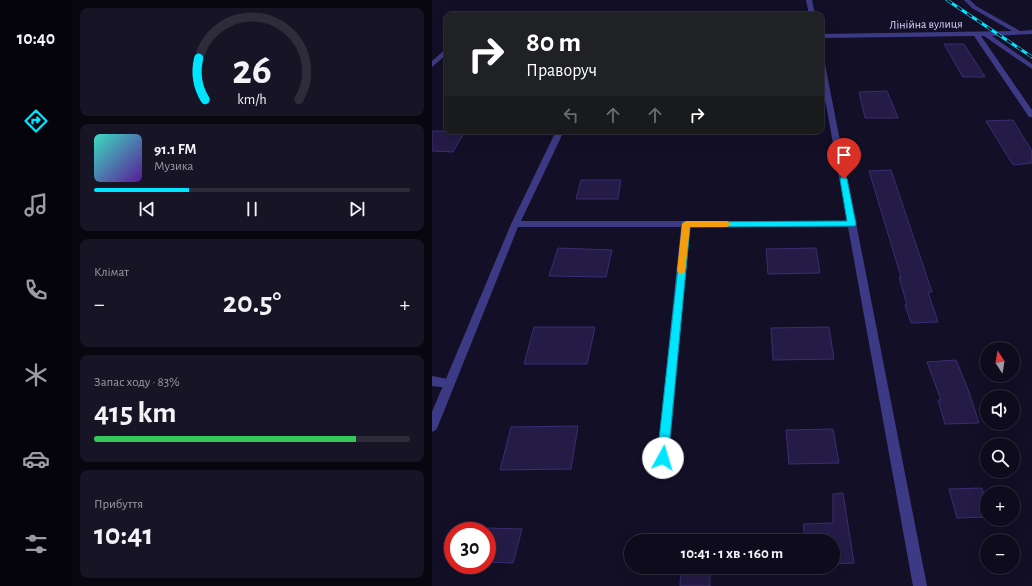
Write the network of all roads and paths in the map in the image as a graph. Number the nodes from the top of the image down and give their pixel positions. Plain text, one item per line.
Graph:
1 (809, 0) edge
2 (967, 0) edge
3 (811, 12) edge
4 (1032, 32) edge
5 (1020, 33) junction
6 (976, 34) junction
7 (985, 34) junction
8 (824, 36) edge
9 (444, 53) edge
10 (432, 65) edge
11 (1032, 67) edge
12 (824, 75) edge
13 (1032, 115) edge
14 (559, 134) edge
15 (515, 224) junction
16 (686, 224) junction
17 (852, 224) junction
18 (432, 381) edge
19 (449, 383) junction
20 (432, 426) edge
21 (663, 458) dead end
22 (920, 586) edge

1 - 3 street
2 - 5 street
4 - 5 street, Лінійна вулиця
5 - 7 street, Лінійна вулиця
6 - 7 street, Лінійна вулиця
6 - 8 street, Лінійна вулиця
6 - 13 street
7 - 11 street
9 - 10 street
12 - 17 street
14 - 15 street
15 - 16 street
15 - 19 street
16 - 17 street
16 - 21 street
17 - 22 street
18 - 19 lane
19 - 20 street

